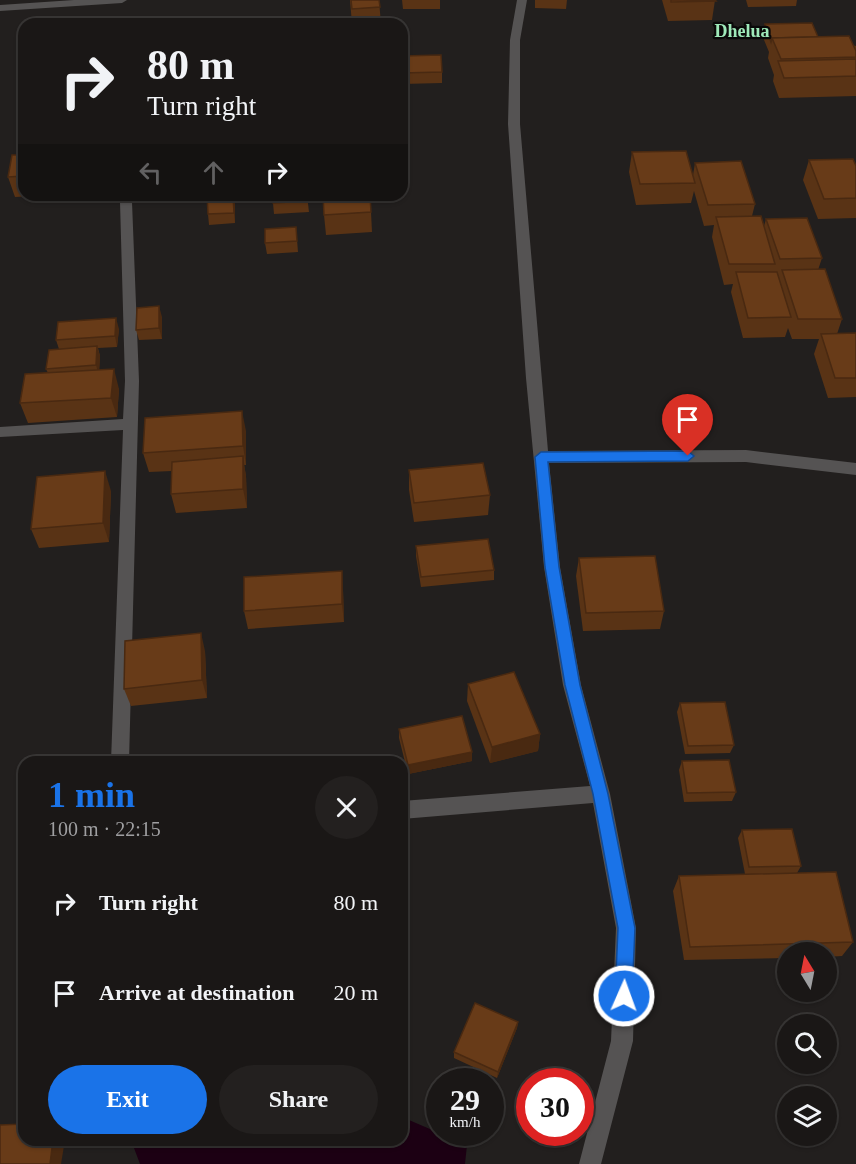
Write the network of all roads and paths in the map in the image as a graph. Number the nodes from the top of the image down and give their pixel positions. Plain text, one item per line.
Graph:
1 (122, 0) edge
2 (522, 0) edge
3 (0, 8) edge
4 (126, 202) dead end
5 (130, 424) junction
6 (0, 432) edge
7 (541, 457) junction
8 (856, 469) edge
9 (120, 756) edge
10 (601, 794) junction
11 (408, 810) edge
12 (590, 1164) edge

1 - 3 street
2 - 7 street
4 - 5 street
5 - 6 street
5 - 9 street
7 - 8 street
7 - 10 street
10 - 11 street
10 - 12 street

